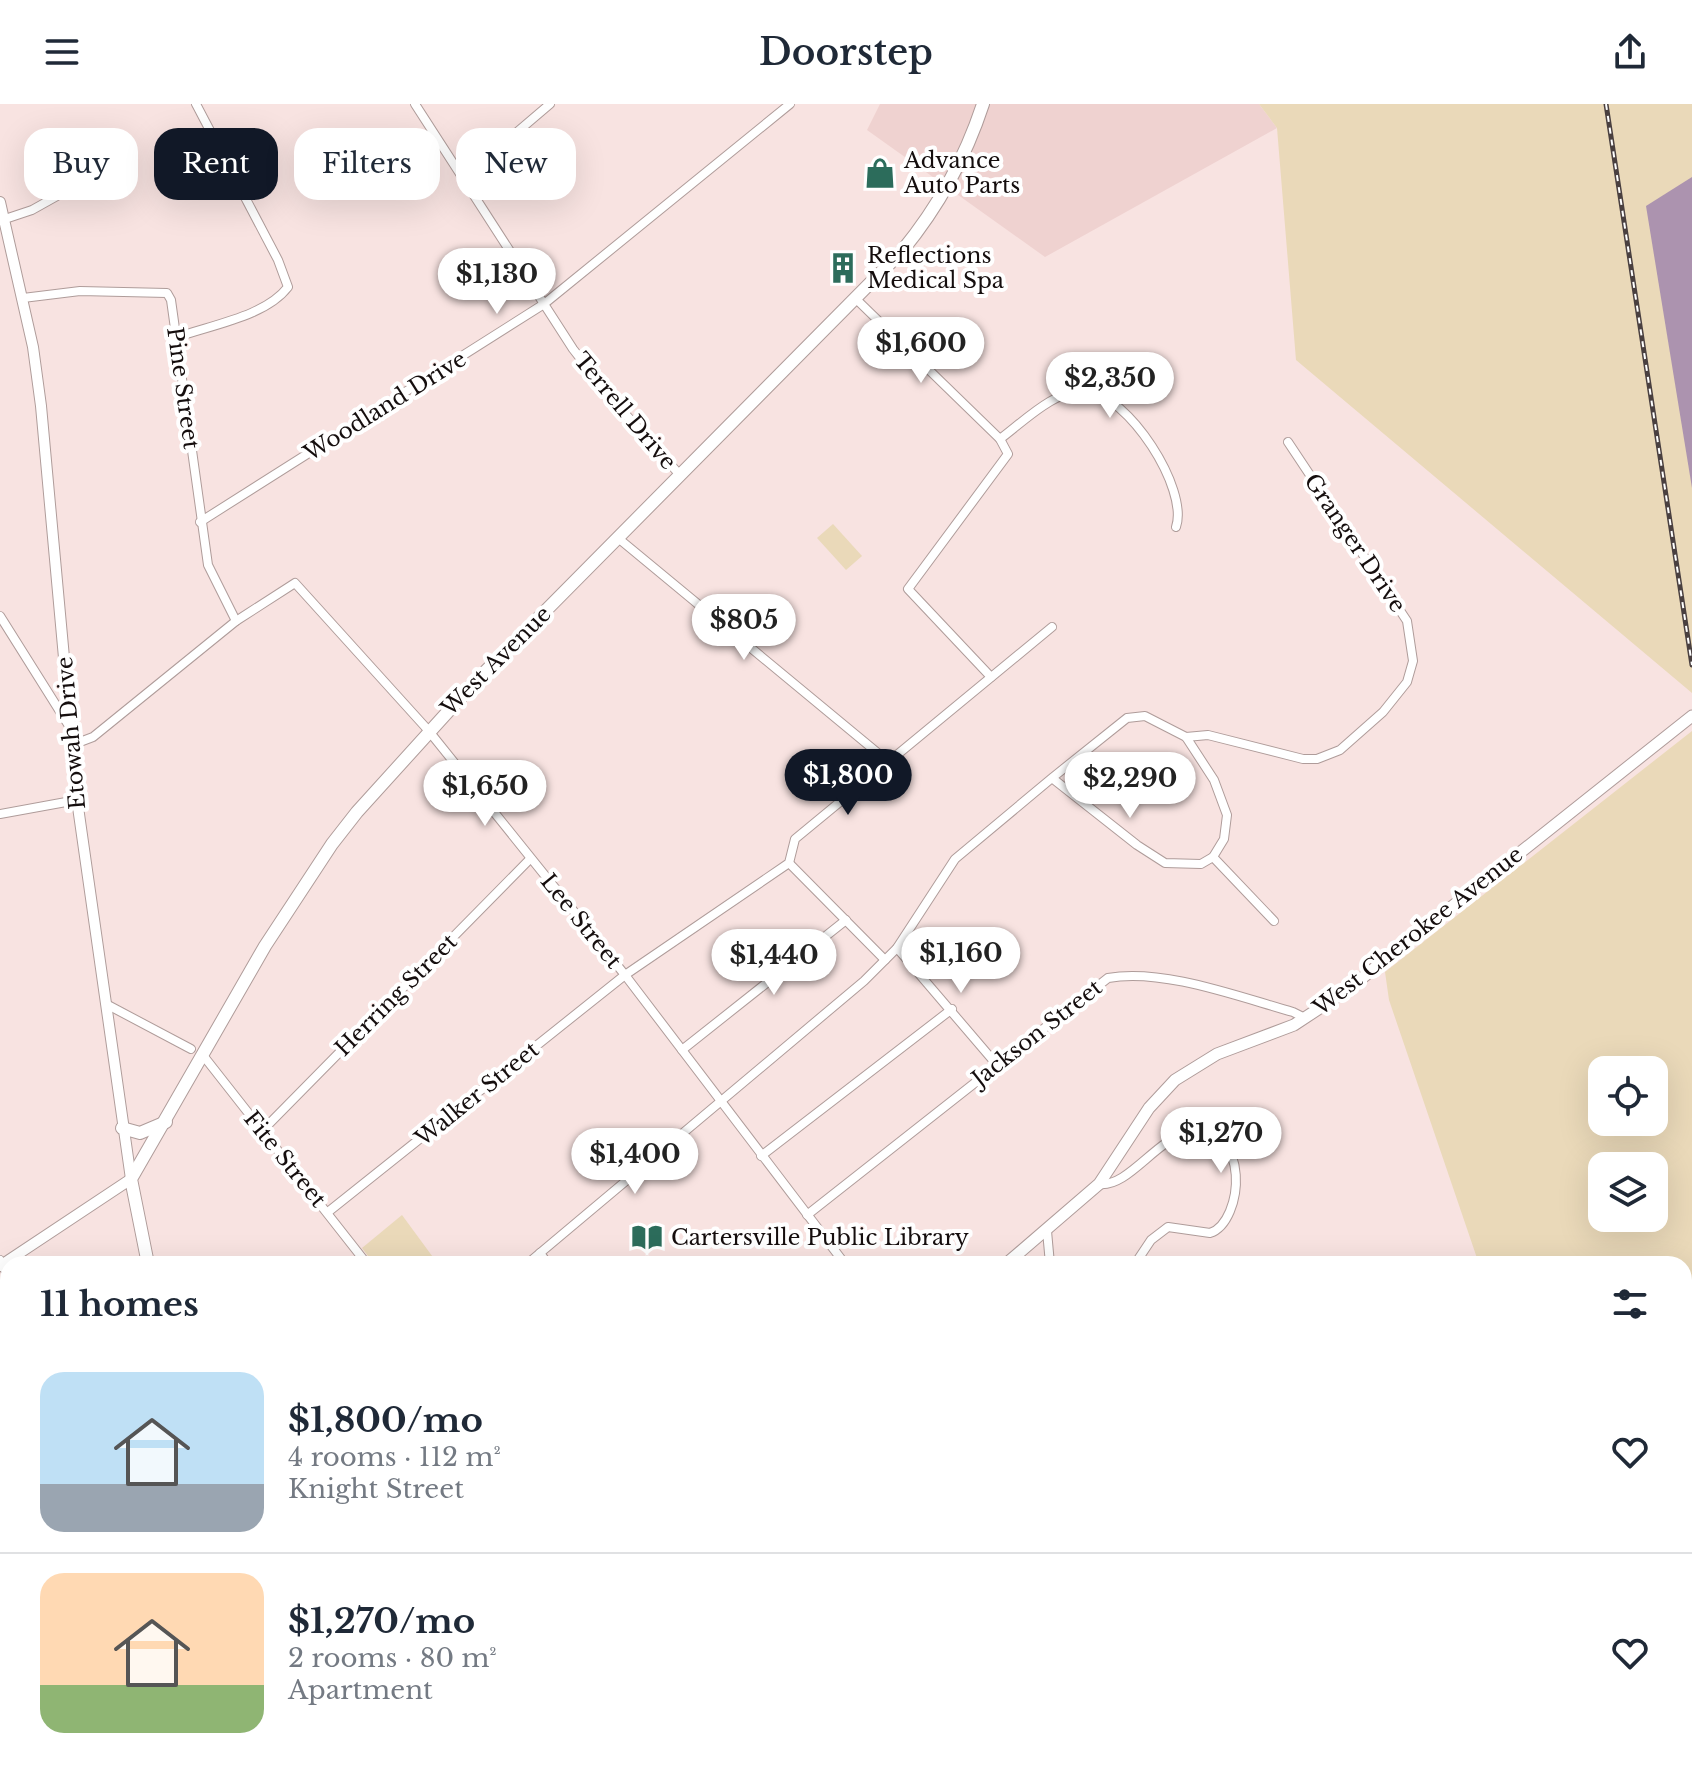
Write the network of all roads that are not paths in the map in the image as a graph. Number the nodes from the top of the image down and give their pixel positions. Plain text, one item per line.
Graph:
1 (196, 104) edge
2 (415, 104) edge
3 (550, 104) edge
4 (790, 104) edge
5 (983, 104) edge
6 (522, 128) edge
7 (456, 167) edge
8 (50, 200) edge
9 (477, 200) edge
10 (0, 202) edge
11 (5, 219) junction
12 (23, 298) junction
13 (856, 299) junction
14 (544, 304) junction
15 (175, 338) junction
16 (1000, 439) junction
17 (1288, 442) dead end
18 (680, 475) junction
19 (200, 522) junction
20 (1176, 527) dead end
21 (618, 538) junction
22 (0, 616) edge
23 (236, 621) junction
24 (1052, 627) dead end
25 (991, 677) junction
26 (1692, 716) edge
27 (71, 729) junction
28 (428, 730) junction
29 (1186, 737) junction
30 (72, 745) junction
31 (890, 763) junction
32 (1052, 778) junction
33 (77, 800) junction
34 (0, 814) edge
35 (1213, 857) junction
36 (530, 859) junction
37 (789, 863) junction
38 (846, 920) junction
39 (1274, 921) dead end
40 (897, 948) junction
41 (885, 960) junction
42 (625, 975) junction
43 (106, 1004) junction
44 (952, 1009) junction
45 (1305, 1018) junction
46 (682, 1050) junction
47 (196, 1052) junction
48 (997, 1065) junction
49 (722, 1102) junction
50 (166, 1122) junction
51 (122, 1128) junction
52 (262, 1131) junction
53 (761, 1156) junction
54 (131, 1179) junction
55 (1099, 1184) junction
56 (328, 1212) junction
57 (807, 1215) junction
58 (1047, 1231) junction
59 (540, 1253) junction
60 (13, 1256) edge
61 (146, 1256) edge
62 (361, 1256) edge
63 (536, 1256) edge
64 (542, 1256) edge
65 (839, 1256) edge
66 (1016, 1256) edge
67 (1049, 1256) edge
68 (1140, 1256) edge

1 - 15 street
2 - 7 street, Terrell Drive
3 - 6 street
4 - 14 street, Woodland Drive
5 - 13 main road, West Avenue
8 - 11 street
9 - 14 street, Terrell Drive
10 - 11 street, Etowah Drive
11 - 12 street, Etowah Drive
12 - 15 street, Pine Street
12 - 27 street, Etowah Drive
13 - 16 street
13 - 18 main road, West Avenue
14 - 18 street, Terrell Drive
14 - 19 street, Woodland Drive
15 - 19 street, Pine Street
16 - 20 street
16 - 25 street
17 - 29 street, Granger Drive
18 - 21 main road, West Avenue
19 - 23 street, Pine Street
21 - 28 main road, West Avenue
21 - 31 street
22 - 27 street
23 - 28 street, Lee Street
23 - 30 street, Lee Street
24 - 25 street
25 - 31 street
26 - 45 main road, West Cherokee Avenue
27 - 30 street, Etowah Drive
28 - 36 street, Lee Street
28 - 47 main road, West Avenue
29 - 32 street
29 - 35 street
30 - 33 street, Etowah Drive
31 - 37 street
32 - 35 street
32 - 40 street
33 - 34 street
33 - 43 street, Etowah Drive
35 - 39 street
36 - 42 street, Lee Street
36 - 52 street, Herring Street
37 - 38 street
37 - 42 street, Walker Street
38 - 41 street
38 - 46 street
40 - 41 street
40 - 44 street
41 - 49 street
42 - 46 street, Lee Street
42 - 56 street, Walker Street
43 - 47 street, Fite Street
43 - 51 street, Etowah Drive
44 - 48 street
44 - 53 street
45 - 48 street, Jackson Street
45 - 55 main road, West Cherokee Avenue
46 - 49 street, Lee Street
47 - 50 main road, West Avenue
47 - 52 street, Fite Street
48 - 57 street, Jackson Street
49 - 53 street, Lee Street
49 - 59 street
50 - 51 main road
50 - 54 main road, West Avenue
51 - 54 street, Etowah Drive
52 - 56 street, Fite Street
53 - 57 street, Lee Street
54 - 60 street, West Avenue
54 - 61 main road, Etowah Drive
55 - 58 main road, West Cherokee Avenue
55 - 68 street
56 - 62 street, Fite Street
57 - 65 street, Lee Street
58 - 66 main road, West Cherokee Avenue
58 - 67 street
59 - 63 street
59 - 64 street

